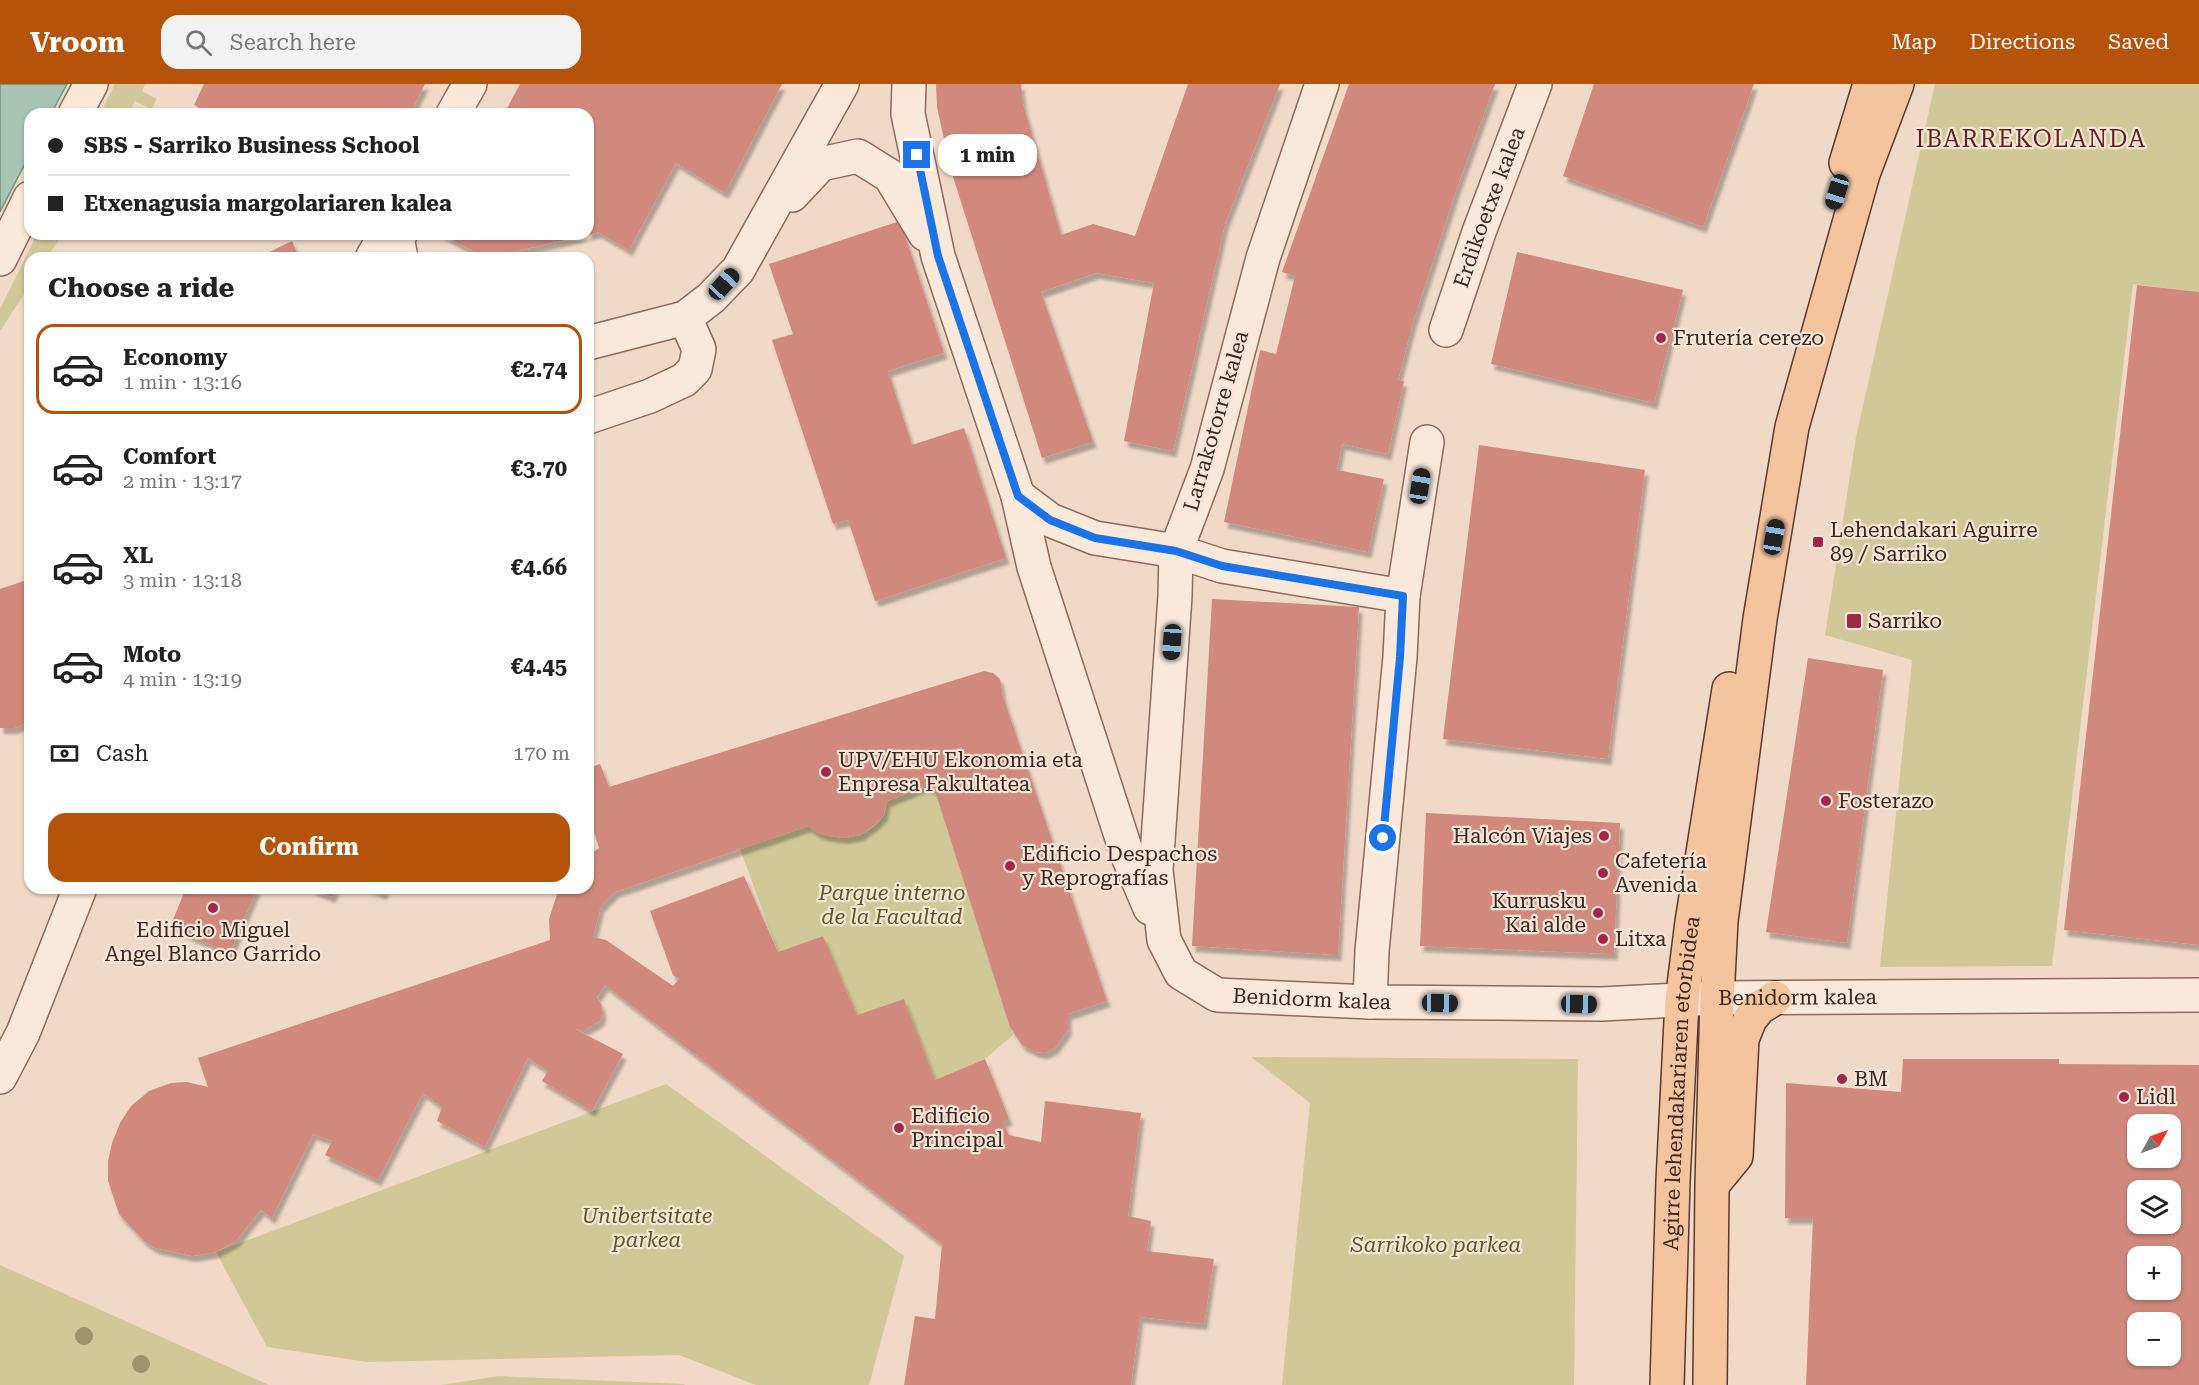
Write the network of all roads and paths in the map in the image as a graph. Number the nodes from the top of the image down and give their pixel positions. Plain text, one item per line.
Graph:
1 (91, 84) edge
2 (470, 84) edge
3 (842, 84) edge
4 (909, 84) edge
5 (1322, 84) edge
6 (1535, 84) edge
7 (1870, 84) edge
8 (1897, 84) edge
9 (78, 108) edge
10 (456, 108) edge
11 (24, 210) edge
12 (764, 225) junction
13 (938, 256) junction
14 (0, 259) edge
15 (684, 318) junction
16 (1446, 330) dead end
17 (594, 341) edge
18 (594, 415) edge
19 (1427, 442) dead end
20 (1018, 496) junction
21 (1176, 551) junction
22 (1403, 596) junction
23 (78, 894) edge
24 (1164, 940) junction
25 (1217, 995) joint
26 (2199, 995) edge
27 (1717, 998) junction
28 (1775, 998) junction
29 (1682, 1001) junction
30 (1370, 1002) junction
31 (0, 1077) edge
32 (1712, 1185) junction
33 (1667, 1385) edge
34 (1710, 1385) edge

1 - 9 street
2 - 10 street
3 - 12 street
4 - 13 street
5 - 21 street, Larrakotorre kalea
6 - 16 street, Erdikoetxe kalea
7 - 29 main road, Agirre lehendakariaren etorbidea
8 - 27 main road, Agirre lehendakariaren etorbidea
11 - 14 street
12 - 13 street
12 - 15 street
13 - 20 street
15 - 17 street
15 - 18 street
19 - 22 street
20 - 21 street
20 - 24 street
21 - 22 street
21 - 24 street, Larrakotorre kalea
22 - 30 street
23 - 31 street
24 - 25 street, Larrakotorre kalea
25 - 30 street, Benidorm kalea
26 - 28 street, Benidorm kalea
27 - 28 street, Benidorm kalea
27 - 29 street, Benidorm kalea
27 - 32 main road, Agirre lehendakariaren etorbidea
28 - 32 main road, Agirre lehendakariaren etorbidea
29 - 30 street, Benidorm kalea
29 - 33 main road, Agirre lehendakariaren etorbidea
32 - 34 main road, Agirre lehendakariaren etorbidea

